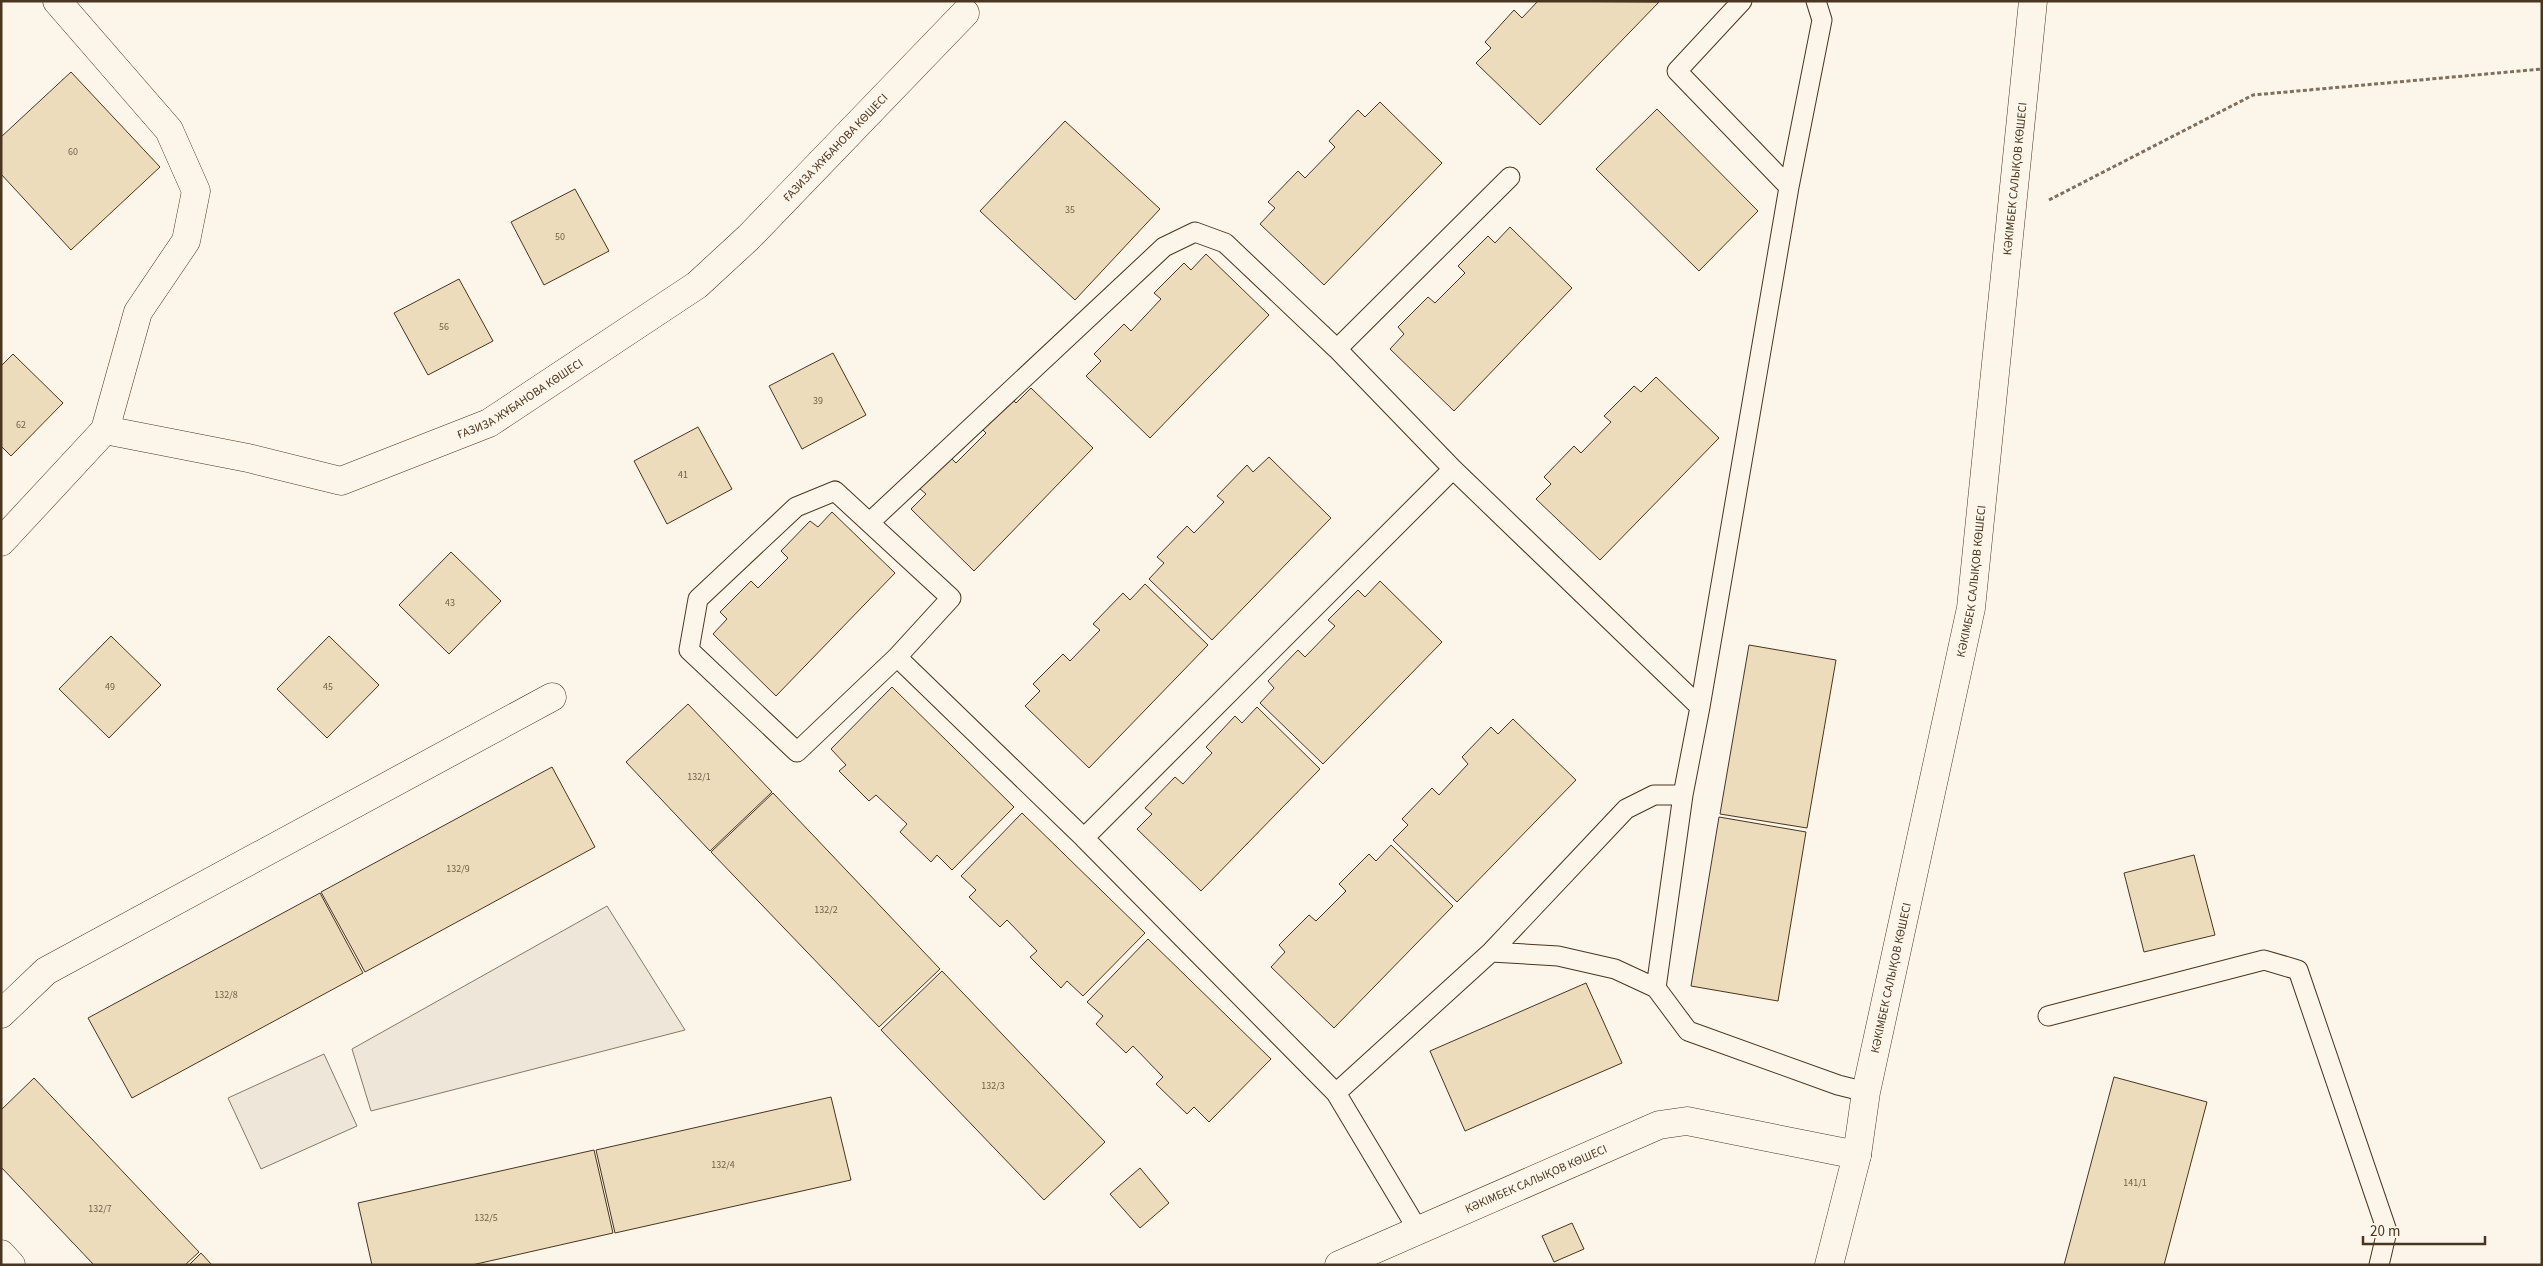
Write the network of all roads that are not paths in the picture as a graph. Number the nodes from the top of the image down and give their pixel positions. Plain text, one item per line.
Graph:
1 (57, 1) edge
2 (1742, 1) edge
3 (1816, 1) edge
4 (2033, 1) edge
5 (965, 13) dead end
6 (1510, 177) dead end
7 (1789, 187) junction
8 (1337, 350) junction
9 (105, 430) junction
10 (1453, 469) junction
11 (870, 522) junction
12 (1, 542) edge
13 (897, 656) junction
14 (552, 697) dead end
15 (1700, 707) junction
16 (1683, 795) junction
17 (1084, 838) junction
18 (1491, 952) junction
19 (1656, 988) junction
20 (1, 1014) edge
21 (2048, 1016) dead end
22 (1866, 1092) junction
23 (1336, 1093) junction
24 (1857, 1154) junction
25 (1418, 1230) junction
26 (1, 1254) edge
27 (11, 1265) edge
28 (1338, 1265) edge
29 (1829, 1265) edge
30 (2379, 1265) edge

1 - 9 street
2 - 7 lane
3 - 7 lane
4 - 22 street, КӘКІМБЕК САЛЫҚОВ КӨШЕСІ
5 - 9 street, ҒАЗИЗА ЖҰБАНОВА КӨШЕСІ
6 - 8 lane
7 - 15 lane
8 - 10 lane
8 - 11 lane
9 - 12 street
10 - 15 lane
10 - 17 lane
11 - 13 lane
11 - 13 lane
13 - 17 lane
14 - 20 street
15 - 16 lane
16 - 18 lane
16 - 19 lane
17 - 23 lane
18 - 19 lane
18 - 23 lane
19 - 22 lane
21 - 30 lane
22 - 24 street, КӘКІМБЕК САЛЫҚОВ КӨШЕСІ
23 - 25 lane
24 - 25 street, КӘКІМБЕК САЛЫҚОВ КӨШЕСІ
24 - 29 street, КӘКІМБЕК САЛЫҚОВ КӨШЕСІ
25 - 28 street, КӘКІМБЕК САЛЫҚОВ КӨШЕСІ
26 - 27 street

